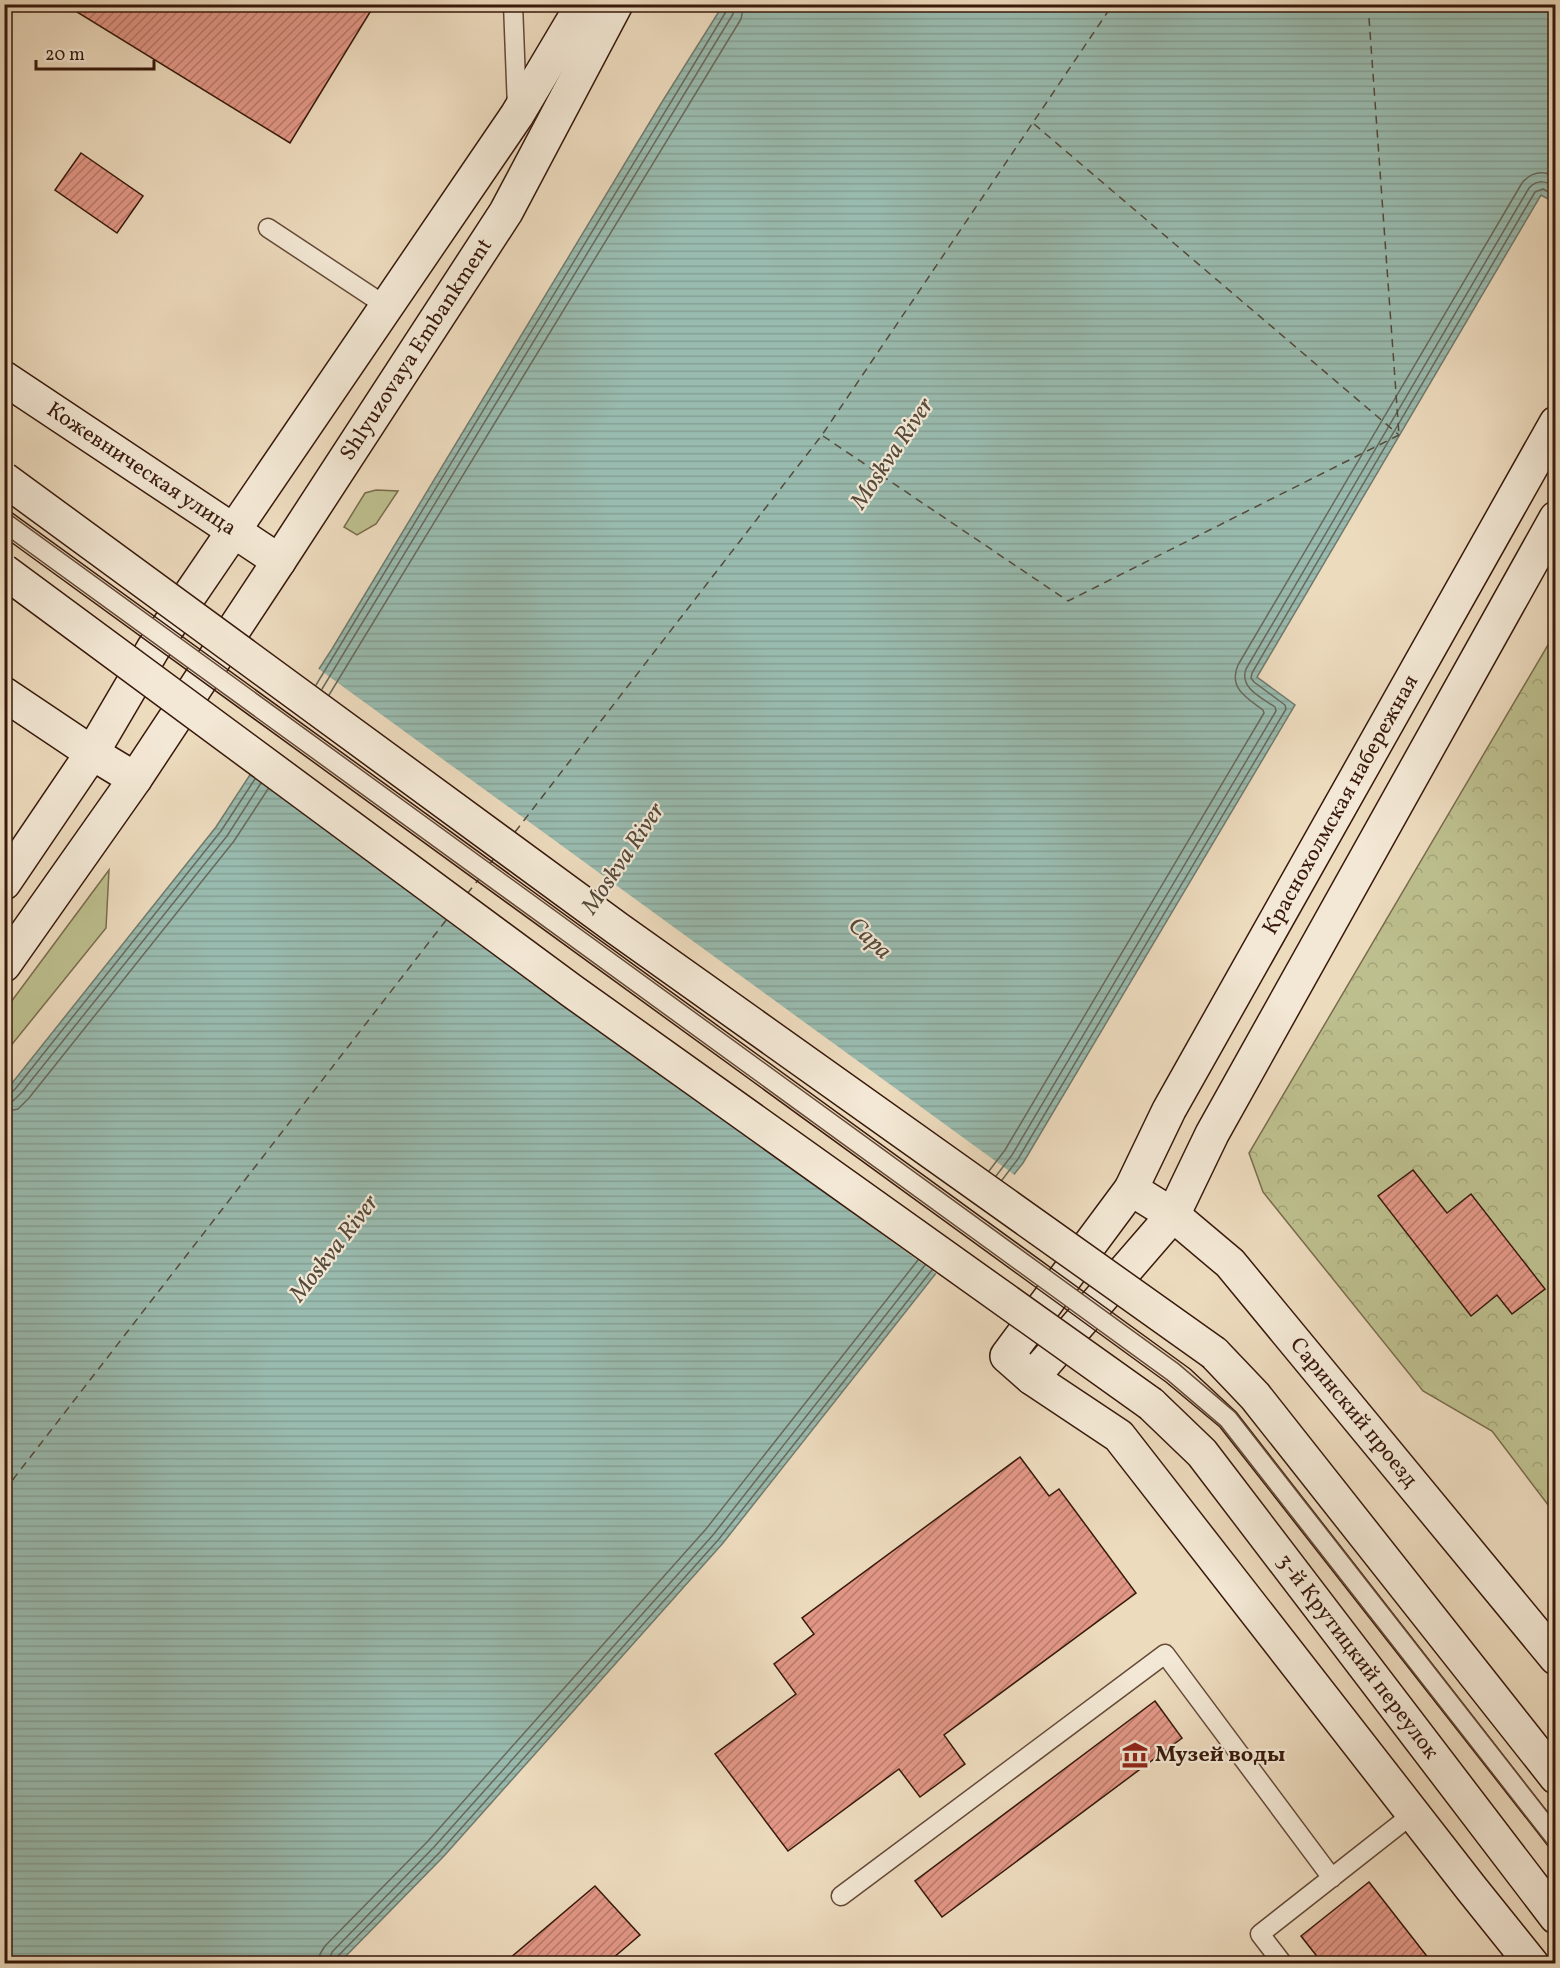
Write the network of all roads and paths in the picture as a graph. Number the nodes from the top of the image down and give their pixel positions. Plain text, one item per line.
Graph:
1 (513, 4) edge
2 (583, 4) edge
3 (616, 4) edge
4 (517, 115) junction
5 (268, 228) dead end
6 (386, 306) junction
7 (4, 378) edge
8 (1556, 423) edge
9 (4, 479) edge
10 (1556, 518) edge
11 (4, 522) edge
12 (233, 529) junction
13 (279, 561) junction
14 (4, 571) edge
15 (4, 694) edge
16 (92, 753) junction
17 (135, 779) junction
18 (4, 883) edge
19 (4, 965) edge
20 (1131, 1190) junction
21 (1173, 1215) junction
22 (1032, 1378) junction
23 (1556, 1658) edge
24 (1556, 1777) edge
25 (1414, 1813) junction
26 (1556, 1839) edge
27 (1332, 1878) junction
28 (841, 1896) dead end
29 (1556, 1917) edge
30 (1283, 1964) edge
31 (1532, 1964) edge

1 - 4 lane
2 - 4 main road, Shlyuzovaya Embankment
3 - 13 main road, Shlyuzovaya Embankment
4 - 6 main road, Shlyuzovaya Embankment
5 - 6 lane
6 - 12 main road, Shlyuzovaya Embankment
7 - 12 main road, Кожевническая улица
8 - 20 main road, Краснохолмская набережная
9 - 24 main road, bridge
10 - 21 main road
11 - 26 lane, bridge
12 - 13 main road, Кожевническая улица
12 - 16 main road, Shlyuzovaya Embankment
13 - 17 main road, Shlyuzovaya Embankment
14 - 29 main road, 3-й Крутицкий переулок, bridge
15 - 16 main road
16 - 17 main road
16 - 18 main road, Shlyuzovaya Embankment
17 - 19 main road, Shlyuzovaya Embankment
20 - 21 main road, Саринский проезд
20 - 22 main road, Краснохолмская набережная
21 - 22 main road
21 - 23 main road, Саринский проезд
22 - 25 main road
25 - 27 lane
25 - 31 main road
27 - 28 lane
27 - 30 lane

